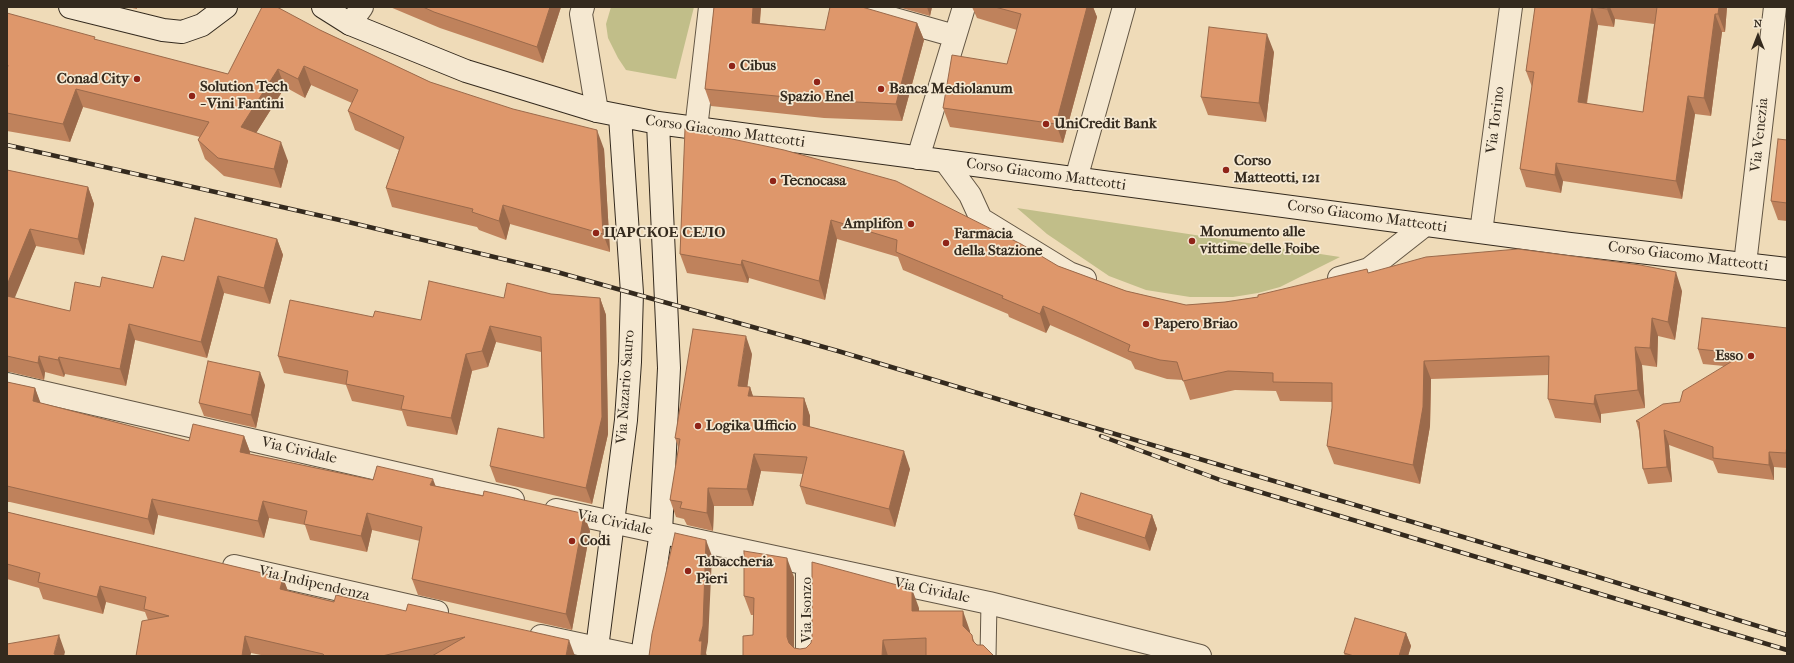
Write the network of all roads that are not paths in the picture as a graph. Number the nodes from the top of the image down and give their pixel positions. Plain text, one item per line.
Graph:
1 (70, 7) edge
2 (226, 7) edge
3 (323, 7) edge
4 (583, 7) edge
5 (710, 7) edge
6 (852, 7) edge
7 (964, 7) edge
8 (1124, 7) edge
9 (1511, 7) edge
10 (1775, 7) edge
11 (356, 16) edge
12 (955, 36) junction
13 (597, 111) junction
14 (620, 116) junction
15 (658, 123) junction
16 (696, 129) junction
17 (918, 158) junction
18 (945, 161) junction
19 (1076, 179) junction
20 (1425, 225) junction
21 (1481, 232) junction
22 (1745, 264) junction
23 (1787, 269) edge
24 (1319, 284) edge
25 (1103, 286) edge
26 (7, 384) edge
27 (613, 522) junction
28 (661, 532) junction
29 (217, 562) edge
30 (807, 564) junction
31 (989, 603) junction
32 (457, 617) edge
33 (519, 631) edge
34 (596, 652) edge
35 (635, 656) edge
36 (642, 656) edge
37 (807, 656) edge
38 (988, 656) edge
39 (1200, 656) edge

1 - 2 street
3 - 11 street, Corso Giacomo Matteotti
4 - 13 street
5 - 16 street
6 - 12 street
7 - 12 street
8 - 19 street
9 - 21 street, Via Torino
10 - 22 street, Via Venezia
11 - 13 street, Corso Giacomo Matteotti
12 - 17 street
13 - 14 street, Corso Giacomo Matteotti
14 - 15 street, Corso Giacomo Matteotti
14 - 27 street, Via Nazario Sauro
15 - 16 street, Corso Giacomo Matteotti
15 - 28 street
16 - 17 street, Corso Giacomo Matteotti
17 - 18 street, Corso Giacomo Matteotti
18 - 19 street, Corso Giacomo Matteotti
18 - 25 street
19 - 20 street, Corso Giacomo Matteotti
20 - 21 street, Corso Giacomo Matteotti
20 - 24 street
21 - 22 street, Corso Giacomo Matteotti
22 - 23 street, Corso Giacomo Matteotti
26 - 27 street, Via Cividale
27 - 28 street, Via Cividale
27 - 34 street, Via Nazario Sauro
28 - 30 street, Via Cividale
28 - 36 street
29 - 32 street, Via Indipendenza
30 - 31 street, Via Cividale
30 - 37 street, Via Isonzo
31 - 38 lane
31 - 39 street, Via Cividale
33 - 34 street
34 - 35 street

